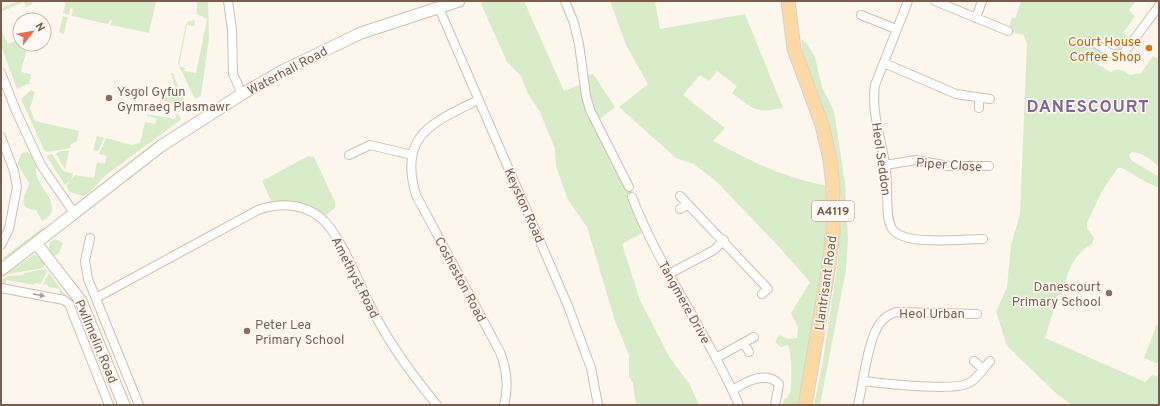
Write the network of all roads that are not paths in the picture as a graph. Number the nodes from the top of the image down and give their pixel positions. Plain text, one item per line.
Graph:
1 (228, 1) edge
2 (459, 1) edge
3 (564, 1) edge
4 (788, 1) edge
5 (791, 1) edge
6 (908, 1) edge
7 (935, 1) edge
8 (982, 1) edge
9 (1159, 6) edge
10 (439, 8) junction
11 (874, 10) dead end
12 (861, 15) dead end
13 (976, 18) junction
14 (870, 19) junction
15 (789, 22) junction
16 (896, 29) junction
17 (1008, 31) dead end
18 (1097, 44) dead end
19 (884, 63) junction
20 (1, 73) edge
21 (242, 94) junction
22 (980, 98) junction
23 (990, 99) dead end
24 (478, 100) junction
25 (979, 108) dead end
26 (1, 136) edge
27 (348, 155) dead end
28 (412, 155) junction
29 (885, 165) junction
30 (989, 166) dead end
31 (629, 187) dead end
32 (680, 196) dead end
33 (632, 197) dead end
34 (688, 204) junction
35 (680, 210) dead end
36 (74, 213) junction
37 (90, 238) dead end
38 (983, 239) dead end
39 (724, 240) junction
40 (36, 243) junction
41 (1, 245) edge
42 (1, 270) edge
43 (669, 274) junction
44 (1, 288) edge
45 (762, 294) dead end
46 (96, 298) junction
47 (85, 311) junction
48 (977, 314) dead end
49 (74, 316) junction
50 (754, 337) dead end
51 (112, 339) junction
52 (744, 343) junction
53 (99, 344) junction
54 (749, 352) dead end
55 (716, 358) junction
56 (974, 361) dead end
57 (990, 361) dead end
58 (983, 369) junction
59 (863, 381) junction
60 (732, 390) junction
61 (109, 405) edge
62 (124, 405) edge
63 (139, 405) edge
64 (437, 405) edge
65 (504, 405) edge
66 (598, 405) edge
67 (739, 405) edge
68 (775, 405) edge
69 (805, 405) edge
70 (858, 405) edge

1 - 21 street
2 - 10 street, Waterhall Road
3 - 31 street
4 - 15 main road, Llantrisant Road / A4119
5 - 15 main road, Llantrisant Road / A4119
6 - 16 street, Heol Seddon
7 - 13 street
8 - 13 street
9 - 18 street
10 - 21 street, Waterhall Road
10 - 24 street, Keyston Road
11 - 14 street
12 - 14 street
13 - 17 street
14 - 16 street
15 - 69 main road, Llantrisant Road / A4119
16 - 19 street, Heol Seddon
19 - 22 street
19 - 29 street, Heol Seddon
20 - 36 street
21 - 36 street, Waterhall Road
22 - 23 street
22 - 25 street
24 - 28 street, Cosheston Road
24 - 66 street, Keyston Road
26 - 41 street
27 - 28 street
28 - 65 street, Cosheston Road
29 - 30 street, Piper Close
29 - 38 street, Heol Seddon
32 - 34 street
33 - 43 street, Tangmere Drive
34 - 35 street
34 - 39 street
36 - 40 street, Waterhall Road
37 - 46 street, Pwllmelin Road
39 - 43 street
39 - 45 street
40 - 42 street, Waterhall Road
40 - 47 street, Pwllmelin Road
43 - 55 street, Tangmere Drive
44 -> 49 street, Pwllmelin Road
46 - 51 street, Pwllmelin Road
46 - 64 street, Amethyst Road
47 - 49 street
47 - 53 street, Pwllmelin Road
48 - 59 street, Heol Urban
49 - 61 street, Pwllmelin Road
50 - 52 street
51 - 53 street
51 - 63 street, Pwllmelin Road
52 - 54 street
52 - 55 street
53 - 62 street, Pwllmelin Road
55 - 60 street, Tangmere Drive
56 - 58 street
57 - 58 street
58 - 59 street
59 - 70 street, Heol Urban
60 - 67 street, Tangmere Drive
60 - 68 street

